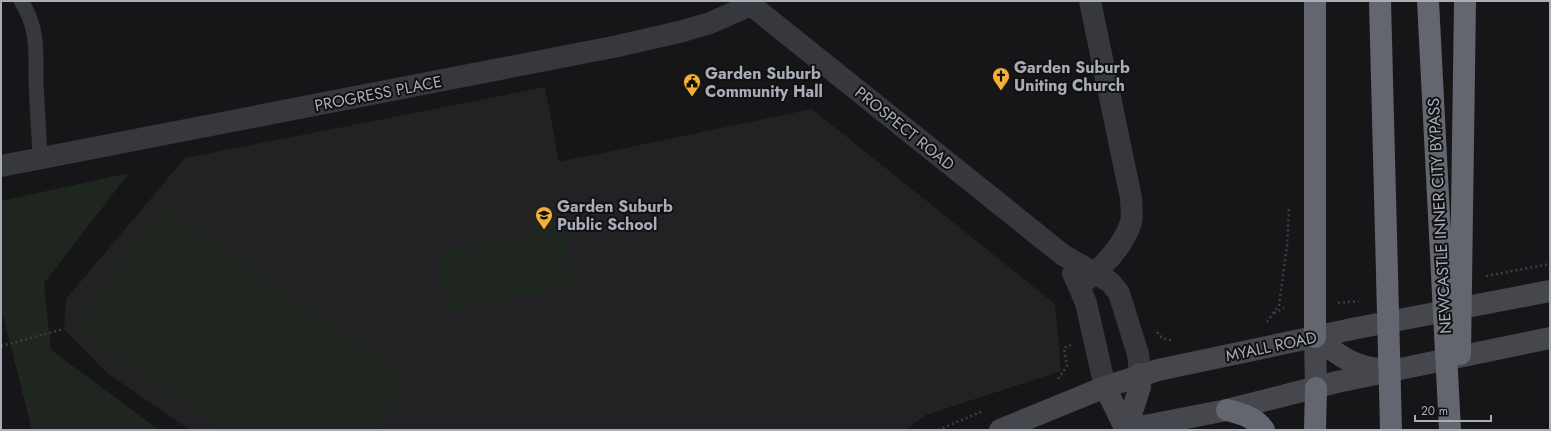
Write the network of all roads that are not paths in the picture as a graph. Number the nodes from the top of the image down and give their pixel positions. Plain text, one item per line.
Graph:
1 (21, 1) edge
2 (1090, 1) edge
3 (1315, 1) edge
4 (1380, 1) edge
5 (1428, 1) edge
6 (1465, 1) edge
7 (748, 3) edge
8 (40, 158) junction
9 (1, 166) edge
10 (1088, 280) junction
11 (1550, 291) edge
12 (1315, 337) junction
13 (1550, 338) edge
14 (1359, 372) junction
15 (1140, 374) junction
16 (1105, 387) junction
17 (1316, 388) junction
18 (1227, 410) junction
19 (1000, 430) edge
20 (1125, 430) edge
21 (1264, 430) edge
22 (1315, 430) edge
23 (1391, 430) edge
24 (1450, 430) edge
25 (1459, 430) edge

1 - 8 lane
2 - 10 street
3 - 12 highway
4 - 23 highway
5 - 24 highway, NEWCASTLE INNER CITY BYPASS
6 - 25 highway
7 - 8 street, PROGRESS PLACE
7 - 10 street, PROSPECT ROAD
8 - 9 street, PROGRESS PLACE
10 - 15 street, PROSPECT ROAD
10 - 16 street
11 - 12 main road, MYALL ROAD
12 - 14 main road
12 - 15 main road, MYALL ROAD
12 - 17 main road
13 - 14 main road
14 - 17 main road
15 - 16 main road, MYALL ROAD
15 - 20 main road
16 - 19 main road, MYALL ROAD
16 - 20 main road
17 - 18 main road
17 - 22 highway
18 - 20 main road
18 - 21 highway

